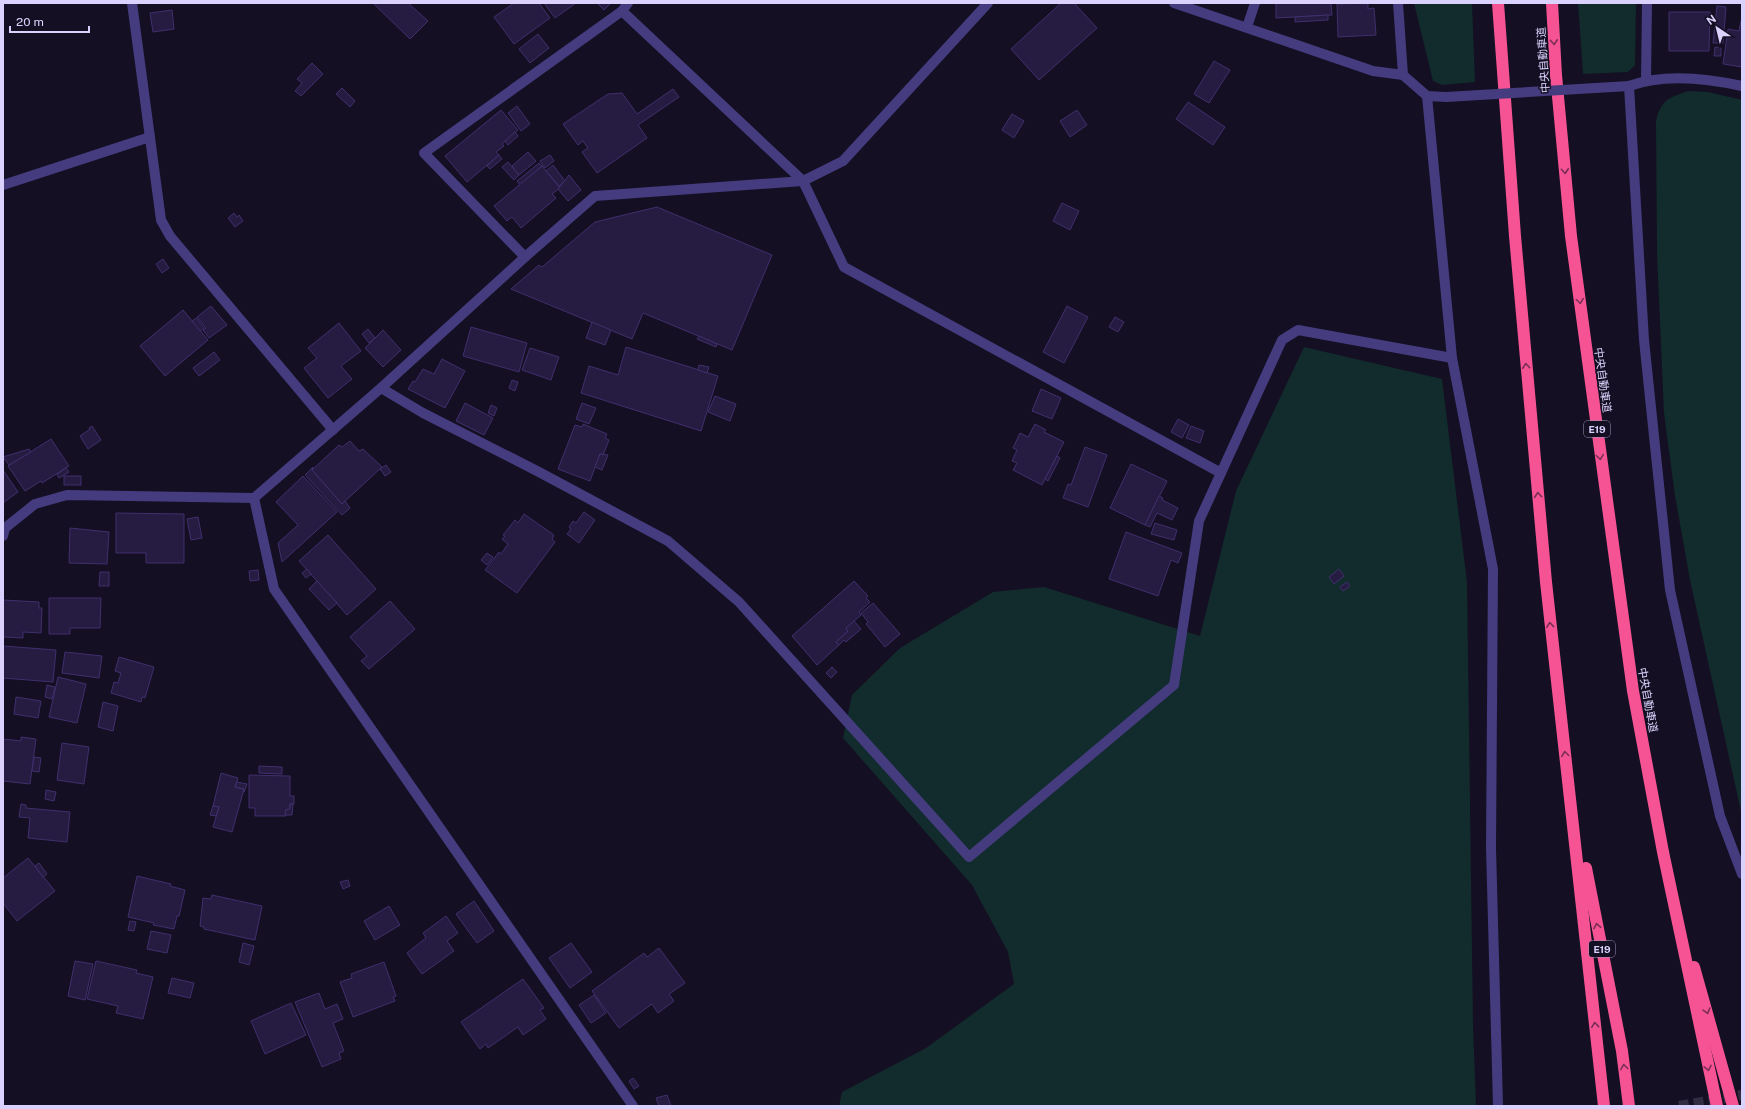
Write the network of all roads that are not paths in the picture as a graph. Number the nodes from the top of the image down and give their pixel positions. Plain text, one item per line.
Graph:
1 (132, 3) edge
2 (988, 3) edge
3 (1174, 3) edge
4 (1256, 3) edge
5 (1398, 3) edge
6 (1498, 3) edge
7 (1552, 3) edge
8 (1647, 3) edge
9 (625, 7) edge
10 (1247, 27) junction
11 (1403, 75) junction
12 (1646, 80) junction
13 (1629, 86) junction
14 (1742, 86) edge
15 (1427, 96) junction
16 (150, 137) junction
17 (803, 181) junction
18 (3, 185) edge
19 (525, 257) junction
20 (1452, 358) junction
21 (381, 388) junction
22 (333, 430) junction
23 (1221, 473) junction
24 (254, 498) junction
25 (3, 536) edge
26 (1570, 792) junction
27 (1662, 852) junction
28 (1742, 874) edge
29 (633, 1106) edge
30 (1498, 1106) edge
31 (1604, 1106) edge
32 (1629, 1106) edge
33 (1716, 1106) edge
34 (1733, 1106) edge

1 - 16 street
2 - 17 street
3 - 10 street
4 - 10 street
5 - 11 street
26 -> 6 highway, E19
7 -> 27 highway, 中央自動車道 / E19
8 - 12 street
9 - 17 street
9 - 19 street
10 - 11 street
11 - 15 street
12 - 13 street
12 - 14 street
13 - 15 street, bridge
13 - 28 street
15 - 20 street
16 - 18 street
16 - 22 street
17 - 19 street
17 - 23 street
19 - 21 street
20 - 23 street
20 - 30 street
21 - 22 street
21 - 23 street
22 - 24 street
24 - 25 street
24 - 29 street
31 -> 26 highway, E19
32 -> 26 highway, E19
27 -> 33 highway
27 -> 34 highway

